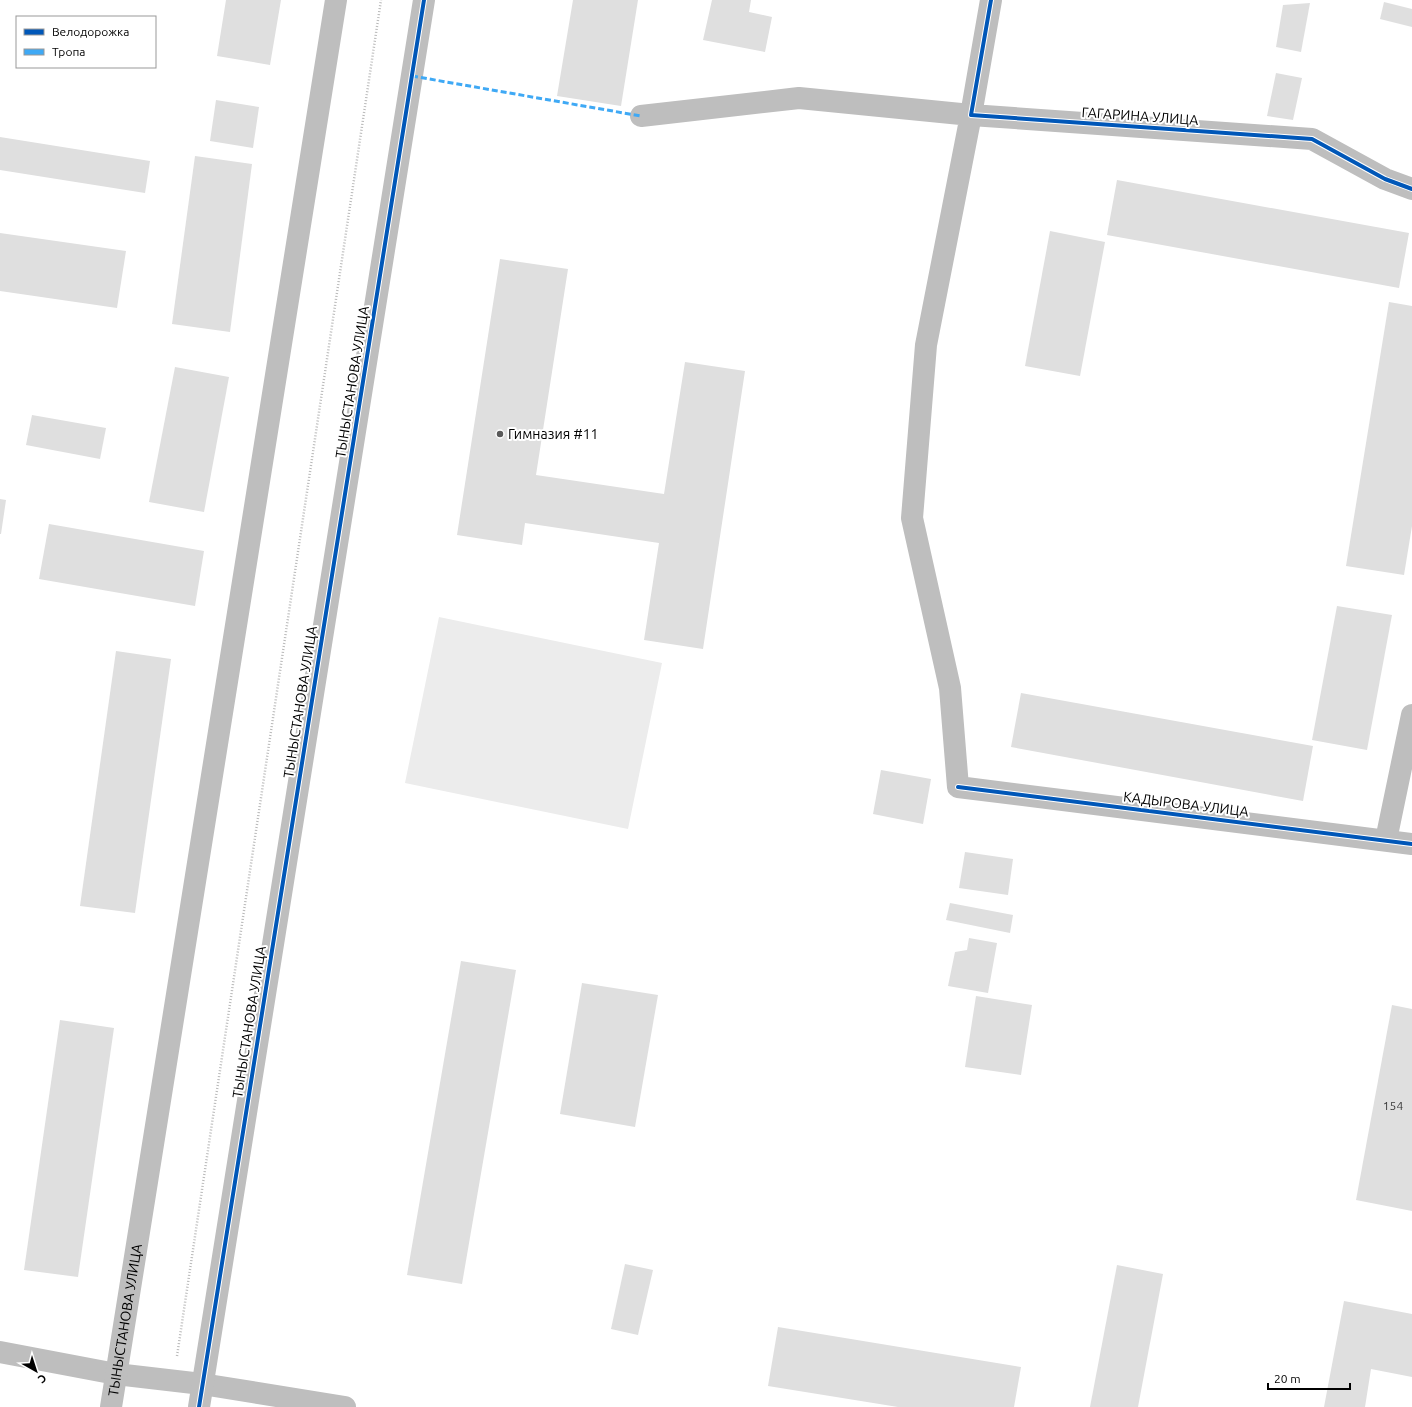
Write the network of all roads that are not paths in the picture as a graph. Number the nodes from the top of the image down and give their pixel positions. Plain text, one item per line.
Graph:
1 (336, 0) edge
2 (424, 0) edge
3 (992, 0) edge
4 (971, 115) junction
5 (641, 116) dead end
6 (1412, 188) edge
7 (1412, 715) edge
8 (1386, 840) junction
9 (1412, 844) edge
10 (0, 1352) edge
11 (116, 1374) junction
12 (202, 1384) junction
13 (111, 1407) edge
14 (199, 1407) edge
15 (345, 1407) edge

1 - 11 street, ТЫНЫСТАНОВА УЛИЦА
2 - 12 street, ТЫНЫСТАНОВА УЛИЦА
3 - 4 street
4 - 5 street, ГАГАРИНА УЛИЦА
4 - 6 street, ГАГАРИНА УЛИЦА
4 - 8 street, КАДЫРОВА УЛИЦА
7 - 8 street
8 - 9 street, КАДЫРОВА УЛИЦА
10 - 11 street
11 - 12 street
11 - 13 street, ТЫНЫСТАНОВА УЛИЦА
12 - 14 street, ТЫНЫСТАНОВА УЛИЦА
12 - 15 street

